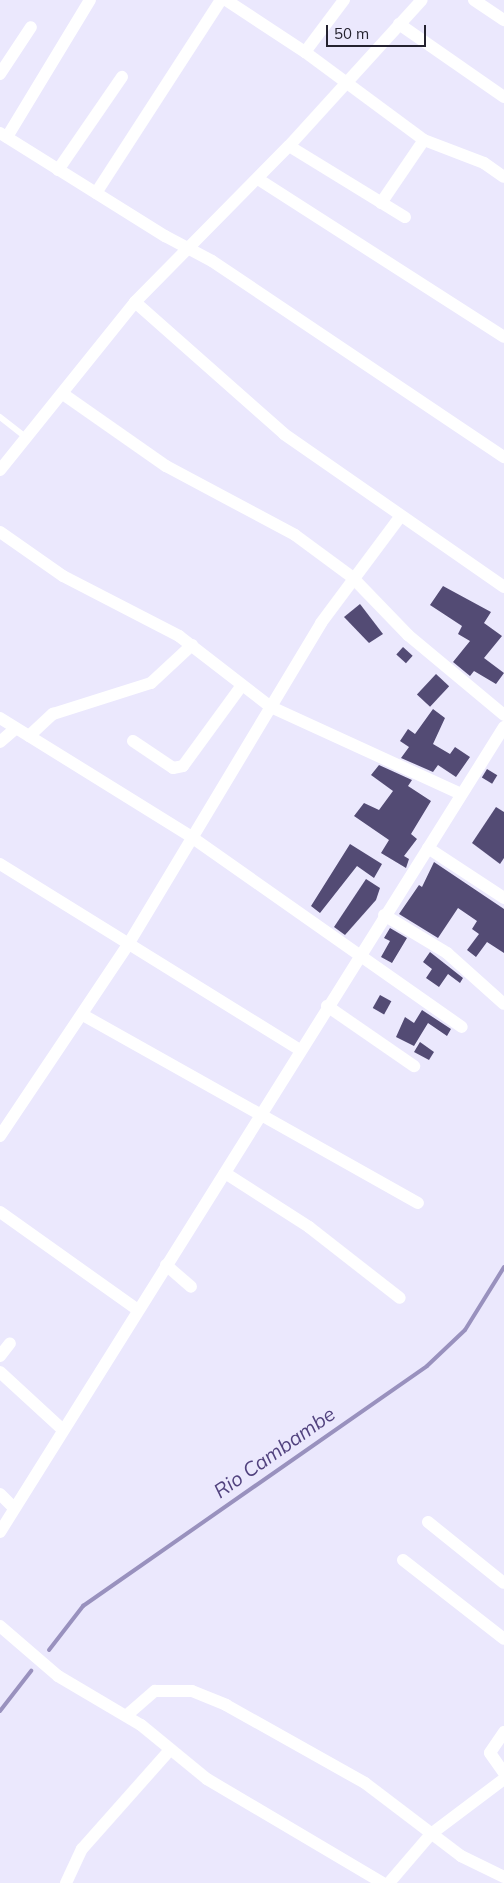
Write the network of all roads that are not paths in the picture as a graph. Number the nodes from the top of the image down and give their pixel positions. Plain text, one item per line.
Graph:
1 (90, 0) edge
2 (221, 0) edge
3 (226, 0) edge
4 (344, 0) edge
5 (422, 0) edge
6 (474, 0) edge
7 (504, 20) edge
8 (399, 24) junction
9 (31, 27) dead end
10 (305, 52) junction
11 (0, 74) edge
12 (122, 77) dead end
13 (346, 82) junction
14 (504, 96) edge
15 (3, 135) edge
16 (424, 140) junction
17 (289, 146) junction
18 (58, 170) junction
19 (504, 177) edge
20 (258, 179) junction
21 (96, 193) junction
22 (381, 203) junction
23 (405, 217) dead end
24 (190, 249) junction
25 (135, 302) junction
26 (504, 337) edge
27 (63, 394) junction
28 (0, 416) edge
29 (26, 437) junction
30 (504, 457) edge
31 (0, 470) edge
32 (400, 517) junction
33 (0, 532) edge
34 (352, 577) junction
35 (504, 587) edge
36 (192, 645) junction
37 (242, 685) junction
38 (271, 707) junction
39 (504, 715) edge
40 (0, 718) edge
41 (15, 728) junction
42 (503, 731) edge
43 (29, 736) junction
44 (133, 741) dead end
45 (0, 742) edge
46 (461, 794) junction
47 (190, 836) junction
48 (428, 848) junction
49 (0, 864) edge
50 (504, 898) edge
51 (384, 915) junction
52 (129, 943) junction
53 (360, 957) junction
54 (504, 1004) edge
55 (327, 1006) junction
56 (83, 1015) junction
57 (462, 1027) dead end
58 (300, 1050) junction
59 (414, 1066) dead end
60 (260, 1113) junction
61 (0, 1136) edge
62 (225, 1173) junction
63 (418, 1203) dead end
64 (0, 1212) edge
65 (166, 1265) junction
66 (191, 1287) dead end
67 (400, 1298) dead end
68 (138, 1310) junction
69 (10, 1343) dead end
70 (0, 1356) edge
71 (0, 1372) edge
72 (62, 1429) junction
73 (0, 1494) edge
74 (12, 1506) junction
75 (428, 1522) dead end
76 (0, 1532) edge
77 (403, 1560) dead end
78 (504, 1583) edge
79 (0, 1626) edge
80 (504, 1639) edge
81 (127, 1715) junction
82 (504, 1732) edge
83 (169, 1751) junction
84 (504, 1773) edge
85 (504, 1779) edge
86 (431, 1834) junction
87 (504, 1877) edge
88 (364, 1879) edge
89 (66, 1883) edge
90 (383, 1883) edge
91 (389, 1883) edge

1 - 15 street
2 - 21 street
3 - 10 street
4 - 10 street
5 - 8 street
6 - 7 street
8 - 13 street
8 - 14 street
9 - 11 street
10 - 13 street
12 - 18 street
13 - 16 street
13 - 17 street
15 - 18 street
16 - 19 street
16 - 22 street
17 - 20 street
17 - 22 street
18 - 21 street
20 - 24 street
20 - 26 street
21 - 24 street
22 - 23 street
24 - 25 street
24 - 30 street
25 - 27 street
25 - 32 street
27 - 29 street
27 - 34 street
28 - 29 lane
29 - 31 street
32 - 34 street
32 - 35 street
33 - 36 street
34 - 38 street
34 - 39 street
36 - 37 street
36 - 43 street
37 - 38 street
37 - 44 street
38 - 46 street
38 - 47 street
40 - 41 street
41 - 43 street
41 - 45 street
42 - 46 street
43 - 47 street
46 - 48 street
47 - 52 street
47 - 53 street
48 - 50 street
48 - 51 street
49 - 52 street
51 - 53 street
51 - 54 street
52 - 56 street
52 - 58 street
53 - 55 street
53 - 57 street
55 - 58 street
55 - 59 street
56 - 60 street
56 - 61 street
58 - 60 street
60 - 62 street
60 - 63 street
62 - 65 street
62 - 67 street
64 - 68 street
65 - 66 street
65 - 68 street
68 - 72 street
69 - 70 street
71 - 72 street
72 - 74 street
73 - 74 street
74 - 76 street
75 - 78 street
77 - 80 street
79 - 81 street
81 - 83 street
81 - 86 street
82 - 84 street
83 - 88 street
83 - 89 street
85 - 86 street
86 - 87 street
86 - 91 street
88 - 90 street

